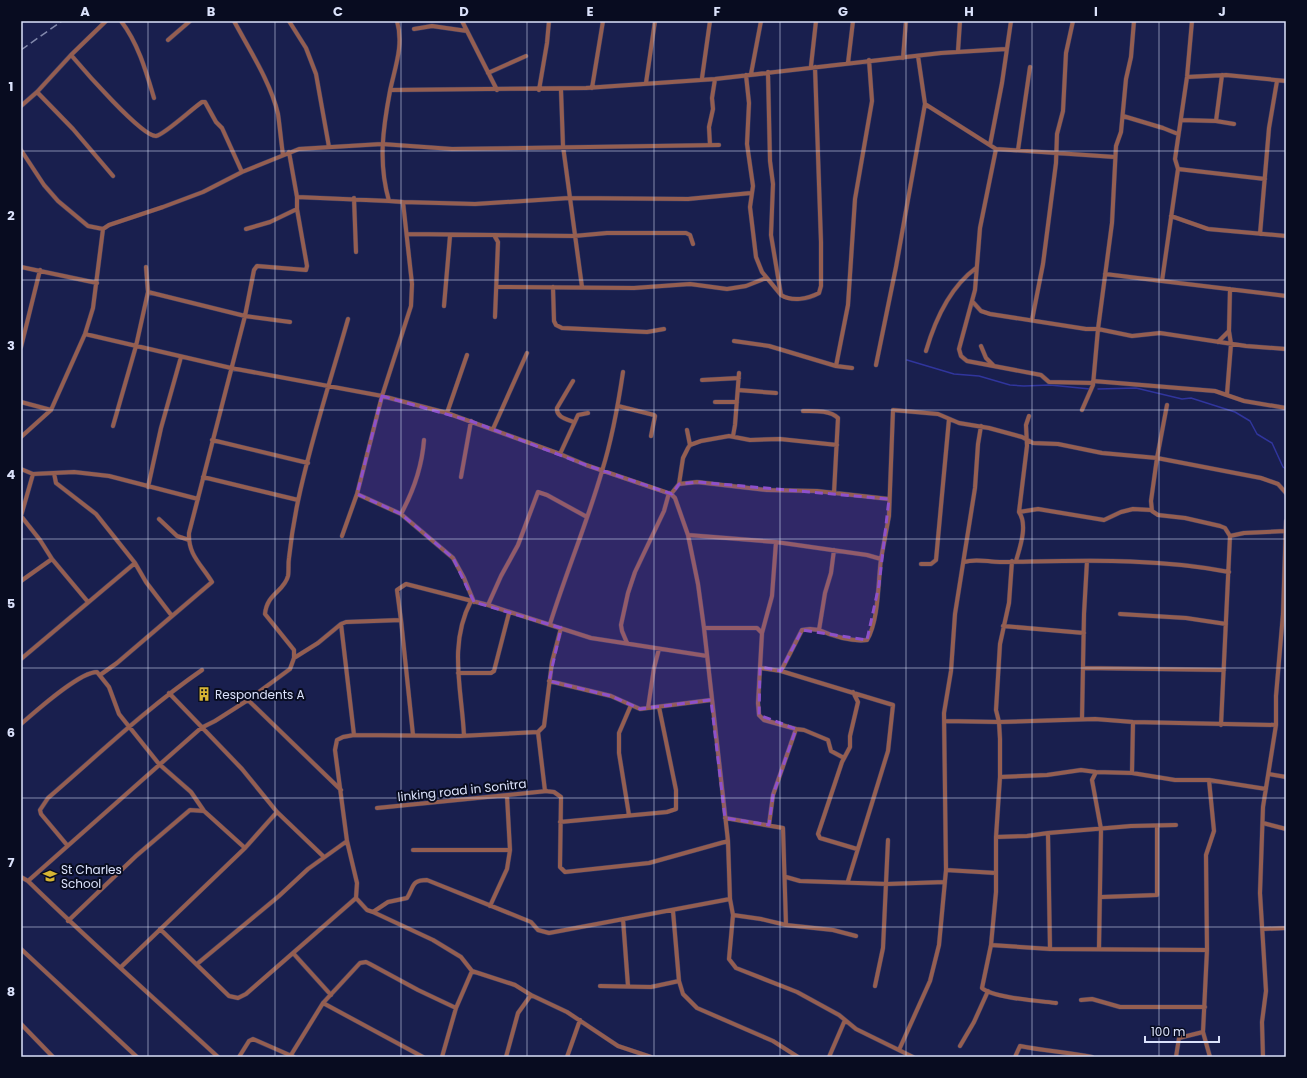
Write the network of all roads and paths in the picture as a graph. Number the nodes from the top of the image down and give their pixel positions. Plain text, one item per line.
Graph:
1 (106, 21) edge
2 (121, 21) edge
3 (190, 21) edge
4 (234, 21) edge
5 (290, 21) edge
6 (396, 21) edge
7 (462, 21) edge
8 (549, 21) edge
9 (603, 21) edge
10 (655, 21) edge
11 (710, 21) edge
12 (762, 21) edge
13 (816, 21) edge
14 (853, 21) edge
15 (906, 21) edge
16 (960, 21) edge
17 (1011, 21) edge
18 (1073, 21) edge
19 (1134, 21) edge
20 (1192, 21) edge
21 (414, 29) dead end
22 (467, 31) junction
23 (168, 40) dead end
24 (1006, 49) junction
25 (958, 52) junction
26 (71, 55) junction
27 (526, 56) dead end
28 (918, 56) junction
29 (903, 58) junction
30 (869, 60) junction
31 (848, 63) junction
32 (813, 66) junction
33 (1030, 66) dead end
34 (768, 72) junction
35 (488, 73) junction
36 (749, 74) junction
37 (1222, 75) junction
38 (1187, 77) junction
39 (702, 78) junction
40 (715, 79) junction
41 (1286, 81) edge
42 (1277, 82) junction
43 (646, 83) junction
44 (592, 88) junction
45 (390, 90) junction
46 (497, 90) junction
47 (539, 90) junction
48 (561, 90) junction
49 (37, 92) junction
50 (154, 98) dead end
51 (925, 104) junction
52 (21, 106) edge
53 (1123, 116) junction
54 (1181, 120) junction
55 (1216, 121) junction
56 (1234, 124) dead end
57 (1178, 134) junction
58 (382, 144) junction
59 (710, 145) junction
60 (718, 145) dead end
61 (990, 145) junction
62 (564, 146) junction
63 (329, 147) junction
64 (21, 150) edge
65 (996, 150) junction
66 (1018, 150) junction
67 (289, 152) junction
68 (1056, 153) junction
69 (282, 155) junction
70 (1115, 157) junction
71 (1178, 169) junction
72 (242, 172) junction
73 (112, 176) dead end
74 (1265, 179) junction
75 (751, 193) junction
76 (297, 197) junction
77 (354, 198) junction
78 (569, 198) junction
79 (389, 201) junction
80 (403, 202) junction
81 (297, 209) junction
82 (1171, 216) junction
83 (103, 229) junction
84 (246, 229) dead end
85 (407, 234) junction
86 (1260, 234) junction
87 (494, 235) junction
88 (450, 236) junction
89 (574, 236) junction
90 (1286, 236) edge
91 (693, 244) dead end
92 (356, 252) dead end
93 (21, 267) edge
94 (146, 267) dead end
95 (976, 268) junction
96 (40, 270) junction
97 (1105, 274) junction
98 (766, 278) junction
99 (1162, 281) junction
100 (97, 283) junction
101 (496, 287) junction
102 (553, 287) junction
103 (582, 288) junction
104 (1230, 289) junction
105 (148, 292) junction
106 (781, 295) junction
107 (1286, 296) edge
108 (972, 301) junction
109 (444, 306) dead end
110 (245, 316) junction
111 (495, 317) dead end
112 (348, 319) dead end
113 (1032, 320) junction
114 (290, 322) dead end
115 (664, 329) dead end
116 (1098, 330) junction
117 (1229, 331) junction
118 (85, 334) junction
119 (734, 341) dead end
120 (1218, 342) junction
121 (1231, 344) junction
122 (136, 346) junction
123 (981, 346) dead end
124 (21, 347) edge
125 (1286, 349) edge
126 (926, 351) dead end
127 (527, 353) dead end
128 (467, 355) dead end
129 (180, 357) junction
130 (876, 365) dead end
131 (836, 366) junction
132 (994, 366) junction
133 (231, 368) junction
134 (852, 368) dead end
135 (622, 372) dead end
136 (702, 380) dead end
137 (573, 381) dead end
138 (1093, 382) junction
139 (328, 386) junction
140 (738, 390) junction
141 (776, 393) dead end
142 (1227, 394) junction
143 (382, 396) junction
144 (21, 402) edge
145 (715, 402) dead end
146 (737, 402) junction
147 (1166, 405) dead end
148 (618, 406) junction
149 (1286, 408) edge
150 (51, 410) junction
151 (1082, 410) dead end
152 (803, 412) dead end
153 (447, 413) junction
154 (588, 414) dead end
155 (1029, 416) dead end
156 (949, 419) junction
157 (471, 421) junction
158 (574, 422) junction
159 (114, 426) dead end
160 (981, 426) junction
161 (493, 429) junction
162 (687, 430) dead end
163 (650, 436) dead end
164 (733, 436) junction
165 (21, 437) edge
166 (1027, 439) junction
167 (212, 440) junction
168 (424, 440) dead end
169 (690, 445) junction
170 (837, 445) junction
171 (560, 454) junction
172 (1157, 458) junction
173 (308, 463) junction
174 (21, 469) edge
175 (602, 470) junction
176 (54, 473) junction
177 (33, 474) junction
178 (203, 477) junction
179 (461, 477) dead end
180 (679, 484) junction
181 (148, 486) junction
182 (670, 493) junction
183 (834, 493) junction
184 (1286, 493) edge
185 (357, 494) junction
186 (198, 499) junction
187 (889, 499) junction
188 (298, 500) junction
189 (1152, 510) junction
190 (1019, 512) junction
191 (401, 514) junction
192 (21, 516) edge
193 (587, 517) junction
194 (159, 518) dead end
195 (1286, 521) edge
196 (1285, 531) junction
197 (688, 535) junction
198 (342, 536) dead end
199 (1230, 536) junction
200 (189, 540) junction
201 (776, 542) junction
202 (834, 550) junction
203 (52, 559) junction
204 (881, 559) junction
205 (1014, 561) junction
206 (1087, 561) junction
207 (964, 562) junction
208 (134, 563) junction
209 (921, 564) dead end
210 (1229, 572) junction
211 (21, 581) edge
212 (472, 601) junction
213 (88, 602) junction
214 (488, 605) junction
215 (509, 613) junction
216 (1120, 614) dead end
217 (1284, 615) edge
218 (172, 616) junction
219 (401, 620) junction
220 (341, 624) junction
221 (550, 624) junction
222 (1226, 624) junction
223 (1003, 626) junction
224 (561, 628) junction
225 (704, 628) junction
226 (819, 630) junction
227 (762, 633) junction
228 (1084, 633) junction
229 (627, 643) junction
230 (659, 649) junction
231 (707, 656) junction
232 (294, 658) junction
233 (21, 659) edge
234 (761, 668) junction
235 (1083, 668) junction
236 (202, 670) dead end
237 (1224, 670) junction
238 (781, 671) junction
239 (458, 673) junction
240 (100, 675) junction
241 (549, 681) junction
242 (853, 692) junction
243 (169, 693) junction
244 (248, 700) junction
245 (711, 700) junction
246 (630, 704) junction
247 (659, 707) junction
248 (648, 708) junction
249 (1082, 719) junction
250 (945, 721) junction
251 (999, 722) junction
252 (1133, 722) junction
253 (21, 724) edge
254 (1221, 725) junction
255 (1276, 726) junction
256 (128, 727) junction
257 (201, 728) junction
258 (796, 729) junction
259 (538, 732) junction
260 (413, 735) junction
261 (354, 736) junction
262 (464, 736) junction
263 (844, 758) junction
264 (159, 764) junction
265 (1096, 772) junction
266 (1132, 773) junction
267 (1269, 774) junction
268 (1000, 777) junction
269 (1286, 777) edge
270 (1209, 780) junction
271 (1266, 789) junction
272 (341, 790) junction
273 (548, 791) junction
274 (507, 796) junction
275 (377, 808) dead end
276 (204, 811) junction
277 (277, 812) junction
278 (629, 816) junction
279 (725, 818) junction
280 (560, 822) junction
281 (1263, 823) junction
282 (769, 825) junction
283 (1176, 825) dead end
284 (1157, 826) junction
285 (1101, 829) junction
286 (1286, 830) edge
287 (1048, 832) junction
288 (996, 837) junction
289 (888, 840) dead end
290 (347, 841) junction
291 (728, 841) junction
292 (67, 846) junction
293 (245, 848) junction
294 (856, 849) junction
295 (414, 850) dead end
296 (510, 850) junction
297 (324, 857) junction
298 (946, 870) junction
299 (996, 873) junction
300 (786, 876) junction
301 (21, 877) edge
302 (28, 881) junction
303 (848, 881) junction
304 (945, 882) junction
305 (887, 884) junction
306 (1102, 897) junction
307 (356, 898) junction
308 (730, 899) junction
309 (490, 906) junction
310 (673, 911) junction
311 (374, 912) junction
312 (733, 915) junction
313 (623, 919) junction
314 (68, 921) junction
315 (786, 925) junction
316 (1286, 928) edge
317 (160, 929) junction
318 (1263, 929) junction
319 (856, 936) dead end
320 (990, 945) junction
321 (21, 949) edge
322 (1050, 949) junction
323 (1100, 949) junction
324 (1207, 950) junction
325 (293, 952) junction
326 (197, 964) junction
327 (121, 967) junction
328 (472, 971) junction
329 (679, 981) junction
330 (600, 986) dead end
331 (628, 986) junction
332 (875, 986) dead end
333 (988, 991) junction
334 (331, 995) junction
335 (531, 995) junction
336 (1080, 1000) dead end
337 (323, 1003) junction
338 (1056, 1003) dead end
339 (1205, 1007) junction
340 (456, 1008) junction
341 (580, 1020) junction
342 (845, 1020) junction
343 (21, 1024) edge
344 (1204, 1032) junction
345 (960, 1046) dead end
346 (899, 1050) junction
347 (293, 1056) edge
348 (53, 1057) edge
349 (137, 1057) edge
350 (218, 1057) edge
351 (239, 1057) edge
352 (422, 1057) edge
353 (442, 1057) edge
354 (506, 1057) edge
355 (567, 1057) edge
356 (651, 1057) edge
357 (798, 1057) edge
358 (829, 1057) edge
359 (913, 1057) edge
360 (1015, 1057) edge
361 (1092, 1057) edge
362 (1176, 1057) edge
363 (1210, 1057) edge
364 (1263, 1057) edge

1 - 26 street
2 - 50 street
3 - 23 street
4 - 69 street
5 - 63 street
6 - 45 street
7 - 22 street
8 - 47 street
9 - 44 street
10 - 43 street
11 - 39 street
12 - 36 street
13 - 32 street
14 - 31 street
15 - 29 street
16 - 25 street
17 - 24 street
18 - 68 street
19 - 53 street
20 - 38 street
21 - 22 street
22 - 35 street
24 - 25 street
24 - 61 street
25 - 28 street
26 - 49 street
26 - 72 street
27 - 35 street
28 - 29 street
28 - 51 street
29 - 30 street
30 - 31 street
30 - 131 street
31 - 32 street
32 - 34 street
32 - 106 street
33 - 66 street
34 - 36 street
34 - 106 street
35 - 46 street
36 - 40 street
36 - 75 street
37 - 38 street
37 - 42 street
37 - 55 street
38 - 54 street
39 - 40 street
39 - 43 street
40 - 59 street
41 - 42 street
42 - 74 street
43 - 44 street
44 - 48 street
45 - 46 street
45 - 58 street
46 - 47 street
47 - 48 street
48 - 62 street
49 - 52 street
49 - 73 street
51 - 61 street
51 - 130 street
53 - 57 street
53 - 70 street
54 - 55 street
54 - 57 street
55 - 56 street
57 - 71 street
58 - 62 street
58 - 63 street
58 - 79 street
59 - 60 street
59 - 62 street
61 - 65 street
62 - 78 street
63 - 67 street
64 - 83 street
65 - 66 street
65 - 95 street
66 - 68 street
67 - 69 street
67 - 76 street
68 - 70 street
68 - 113 street
69 - 72 street
70 - 97 street
71 - 74 street
71 - 82 street
72 - 83 street
74 - 86 street
75 - 78 street
75 - 98 street
76 - 77 street
76 - 81 street
77 - 79 street
77 - 92 street
78 - 80 street
78 - 89 street
79 - 80 street
80 - 85 street
81 - 84 street
81 - 110 street
82 - 86 street
82 - 99 street
83 - 100 street
85 - 88 street
85 - 143 street
86 - 90 street
87 - 88 street
87 - 89 street
87 - 101 street
88 - 109 street
89 - 91 street
89 - 103 street
93 - 96 street
94 - 105 street
95 - 108 street
95 - 126 street
96 - 100 street
96 - 124 street
97 - 99 street
97 - 116 street
98 - 103 street
98 - 106 street
99 - 104 street
100 - 118 street
101 - 102 street
101 - 111 street
102 - 103 street
102 - 115 street
104 - 107 street
104 - 117 street
105 - 110 street
105 - 122 street
108 - 113 street
108 - 132 street
110 - 114 street
110 - 133 street
112 - 139 street
113 - 116 street
116 - 120 street
116 - 138 street
117 - 120 street
117 - 121 street
118 - 122 street
118 - 150 street
119 - 131 street
120 - 121 street
121 - 125 street
121 - 142 street
122 - 129 street
122 - 159 street
123 - 132 street
127 - 161 street
128 - 153 street
129 - 133 street
129 - 181 street
131 - 134 street
132 - 138 street
133 - 139 street
133 - 167 street
135 - 148 street
136 - 140 street
137 - 158 street
138 - 142 street
138 - 151 street
139 - 143 street
139 - 173 street
140 - 141 street
140 - 146 street
142 - 149 street
143 - 153 street
143 - 185 street
144 - 150 street
145 - 146 street
146 - 164 street
147 - 172 street
148 - 163 street
148 - 175 street
150 - 165 street
152 - 170 street
153 - 157 street
154 - 158 street
155 - 166 street
156 - 160 street
156 - 187 street
156 - 209 street
157 - 161 street
157 - 179 street
158 - 171 street
160 - 166 street
160 - 207 street
161 - 171 street
162 - 169 street
164 - 169 street
164 - 170 street
166 - 172 street
166 - 190 street
167 - 173 street
167 - 178 street
168 - 191 street
169 - 180 street
170 - 183 street
171 - 175 street
172 - 184 street
172 - 189 street
173 - 188 street
174 - 177 street
175 - 182 street
175 - 193 street
176 - 177 street
176 - 181 street
176 - 208 street
177 - 192 street
178 - 186 street
178 - 188 street
180 - 182 street
180 - 183 street
181 - 186 street
182 - 197 street
182 - 229 street
183 - 187 street
185 - 191 street
185 - 198 street
186 - 200 street
187 - 204 street
188 - 232 street
189 - 190 street
189 - 199 street
190 - 205 street
191 - 212 street
192 - 203 street
193 - 214 street
193 - 221 street
194 - 200 street
195 - 196 street
196 - 199 street
196 - 217 street
197 - 201 street
197 - 225 street
199 - 210 street
200 - 218 street
201 - 202 street
201 - 227 street
202 - 204 street
202 - 226 street
203 - 211 street
203 - 213 street
204 - 226 street
205 - 206 street
205 - 207 street
205 - 223 street
206 - 210 street
206 - 228 street
207 - 250 street
208 - 213 street
208 - 218 street
210 - 222 street
212 - 214 street
212 - 219 street
212 - 239 street
213 - 233 street
214 - 215 street
215 - 221 street
215 - 239 street
216 - 222 street
217 - 255 street
218 - 240 street
219 - 220 street
219 - 260 street
220 - 232 street
220 - 261 street
221 - 224 street
222 - 237 street
223 - 228 street
223 - 251 street
224 - 229 street
224 - 241 street
225 - 227 street
225 - 231 street
226 - 238 street
227 - 234 street
228 - 235 street
229 - 230 street
230 - 231 street
230 - 248 street
231 - 245 street
232 - 244 street
234 - 238 street
234 - 258 street
235 - 237 street
235 - 249 street
236 - 243 street
237 - 254 street
238 - 242 street
239 - 262 street
240 - 253 street
240 - 256 street
241 - 246 street
241 - 259 street
242 - 263 street
242 - 294 street
243 - 256 street
243 - 257 street
244 - 257 street
244 - 272 street
245 - 247 street
245 - 279 street
246 - 248 street
246 - 278 street
247 - 248 street
247 - 278 street
249 - 251 street
249 - 252 street
250 - 251 street
250 - 298 street
251 - 268 street
252 - 254 street
252 - 266 street
254 - 255 street
255 - 267 street
256 - 264 street
256 - 292 street
257 - 264 street
257 - 277 street
258 - 263 street
258 - 282 street
259 - 262 street
259 - 273 street
260 - 261 street
260 - 262 street
261 - 272 street
263 - 294 street
264 - 276 street
264 - 292 street
265 - 266 street
265 - 268 street
265 - 285 street
266 - 270 street
267 - 269 street
267 - 271 street
268 - 288 street
270 - 271 street
270 - 324 street
271 - 281 street
272 - 290 street
273 - 274 street, linking road in Sonitra
273 - 280 street
274 - 275 street, linking road in Sonitra
274 - 296 street
276 - 293 street
276 - 314 street
277 - 293 street
277 - 297 street
278 - 280 street
279 - 282 street
279 - 291 street
280 - 291 street
281 - 286 street
281 - 318 street
282 - 300 street
283 - 284 street
284 - 285 street
284 - 306 street
285 - 287 street
285 - 306 street
287 - 288 street
287 - 322 street
288 - 299 street
289 - 305 street
290 - 297 street
290 - 307 street
291 - 308 street
292 - 302 street
293 - 317 street
294 - 303 street
295 - 296 street
296 - 309 street
297 - 326 street
298 - 299 street
298 - 304 street
299 - 320 street
300 - 303 street
300 - 315 street
301 - 302 street
302 - 314 street
303 - 305 street
304 - 305 street
304 - 346 street
305 - 332 street
306 - 323 street
307 - 311 street
307 - 325 street
308 - 310 street
308 - 312 street
309 - 311 street
309 - 313 street
310 - 313 street
310 - 329 street
311 - 328 street
312 - 315 street
312 - 342 street
313 - 331 street
314 - 327 street
315 - 319 street
316 - 318 street
317 - 326 street
317 - 327 street
318 - 364 street
320 - 322 street
320 - 333 street
321 - 349 street
322 - 323 street
323 - 324 street
324 - 339 street
325 - 326 street
325 - 334 street
327 - 350 street
328 - 335 street
328 - 340 street
329 - 331 street
329 - 357 street
330 - 331 street
333 - 338 street
333 - 345 street
334 - 337 street
334 - 340 street
335 - 341 street
335 - 354 street
336 - 339 street
337 - 347 street
337 - 352 street
339 - 344 street
340 - 353 street
341 - 355 street
341 - 356 street
342 - 346 street
342 - 358 street
343 - 348 street
344 - 362 street
344 - 363 street
346 - 359 street
347 - 351 street
360 - 361 street

